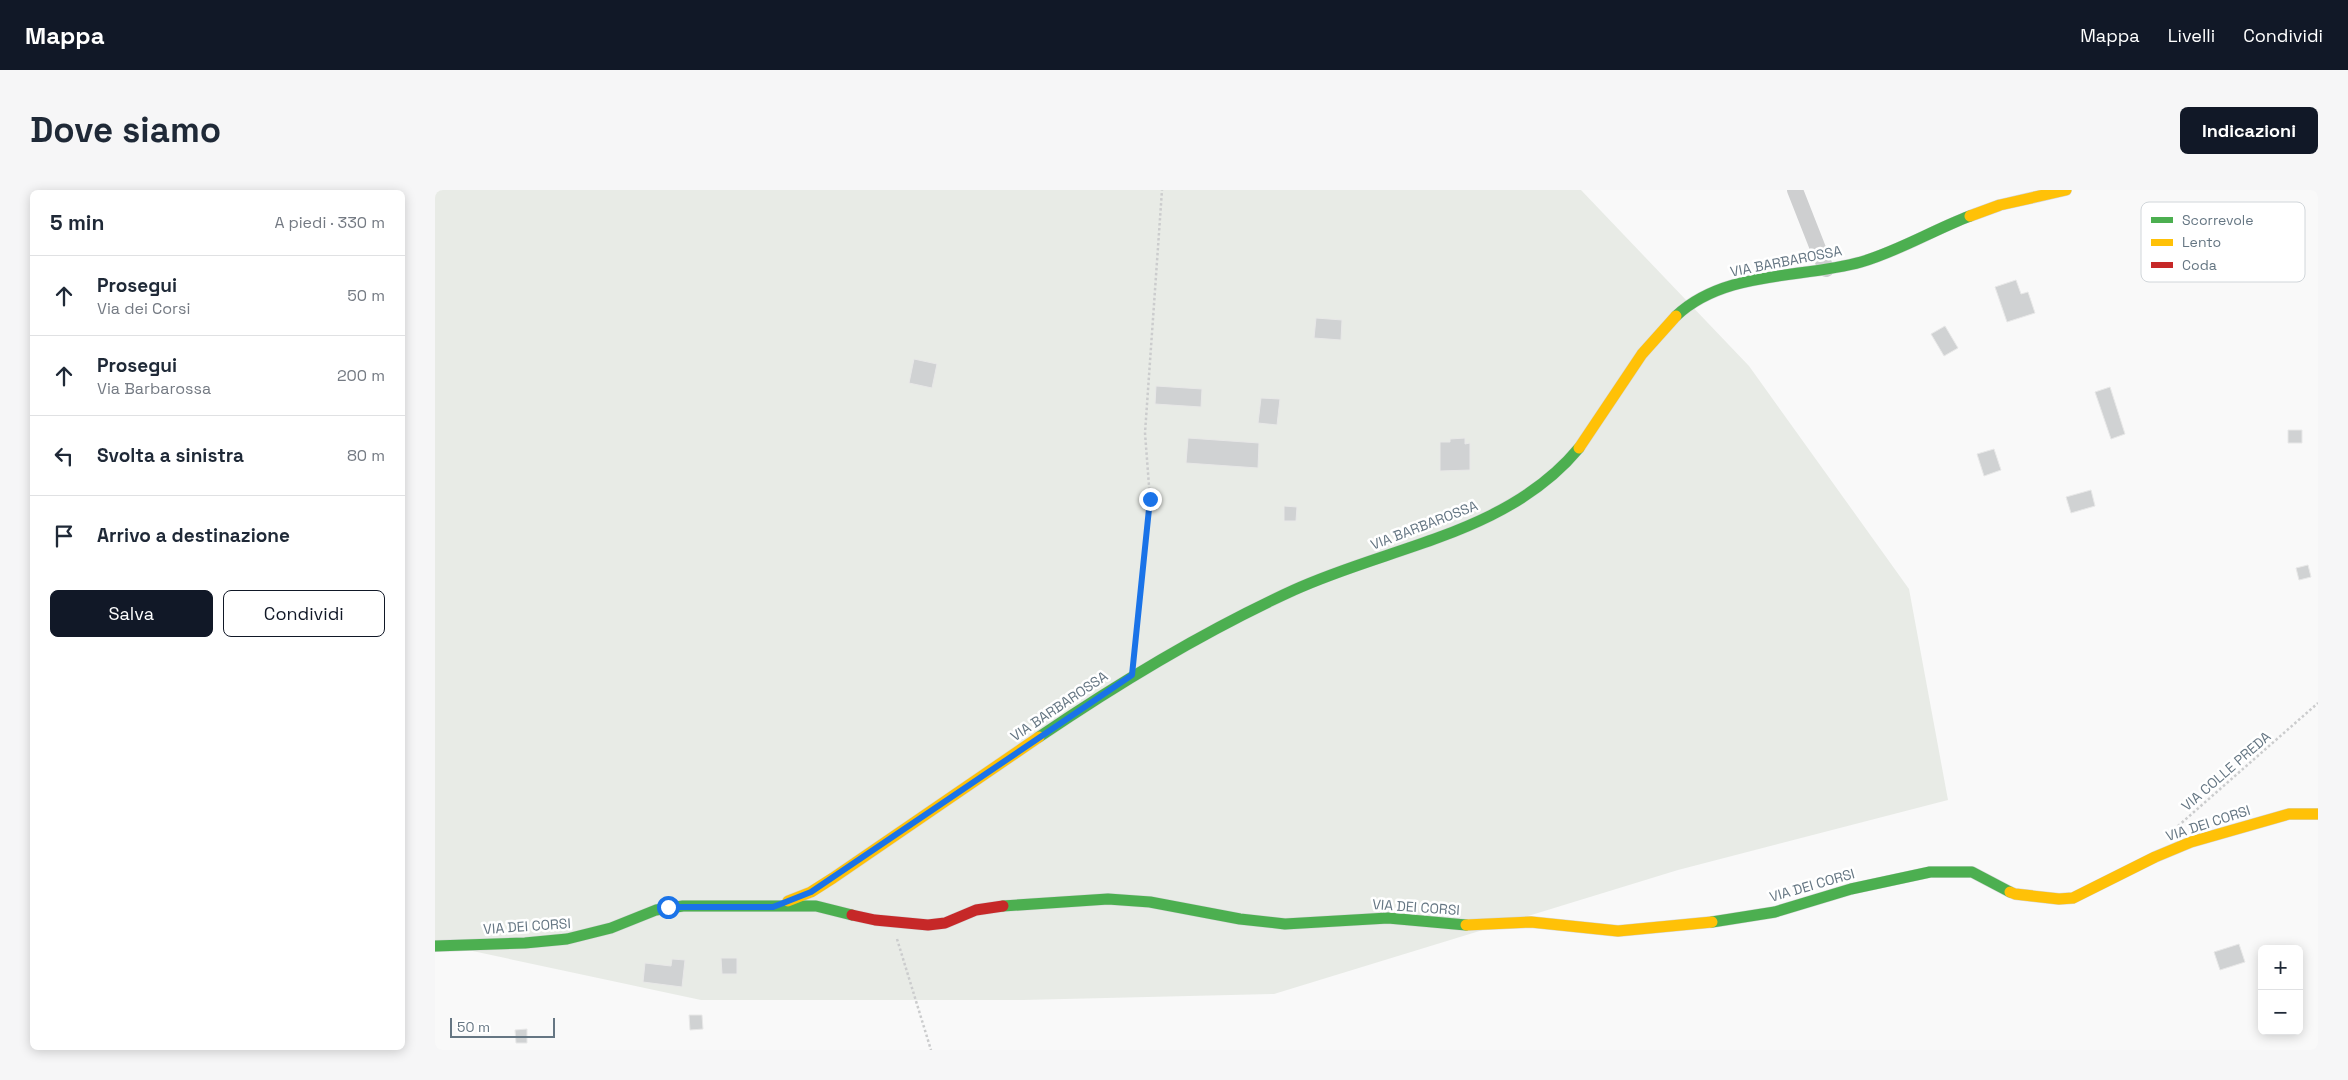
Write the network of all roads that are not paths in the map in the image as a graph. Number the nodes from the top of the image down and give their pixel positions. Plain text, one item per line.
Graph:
1 (1795, 190) edge
2 (2066, 190) edge
3 (1826, 269) junction
4 (2318, 814) edge
5 (773, 907) junction
6 (435, 946) edge

1 - 3 street
2 - 3 street, VIA BARBAROSSA
3 - 5 street, VIA BARBAROSSA
4 - 5 street, VIA DEI CORSI
5 - 6 street, VIA DEI CORSI

